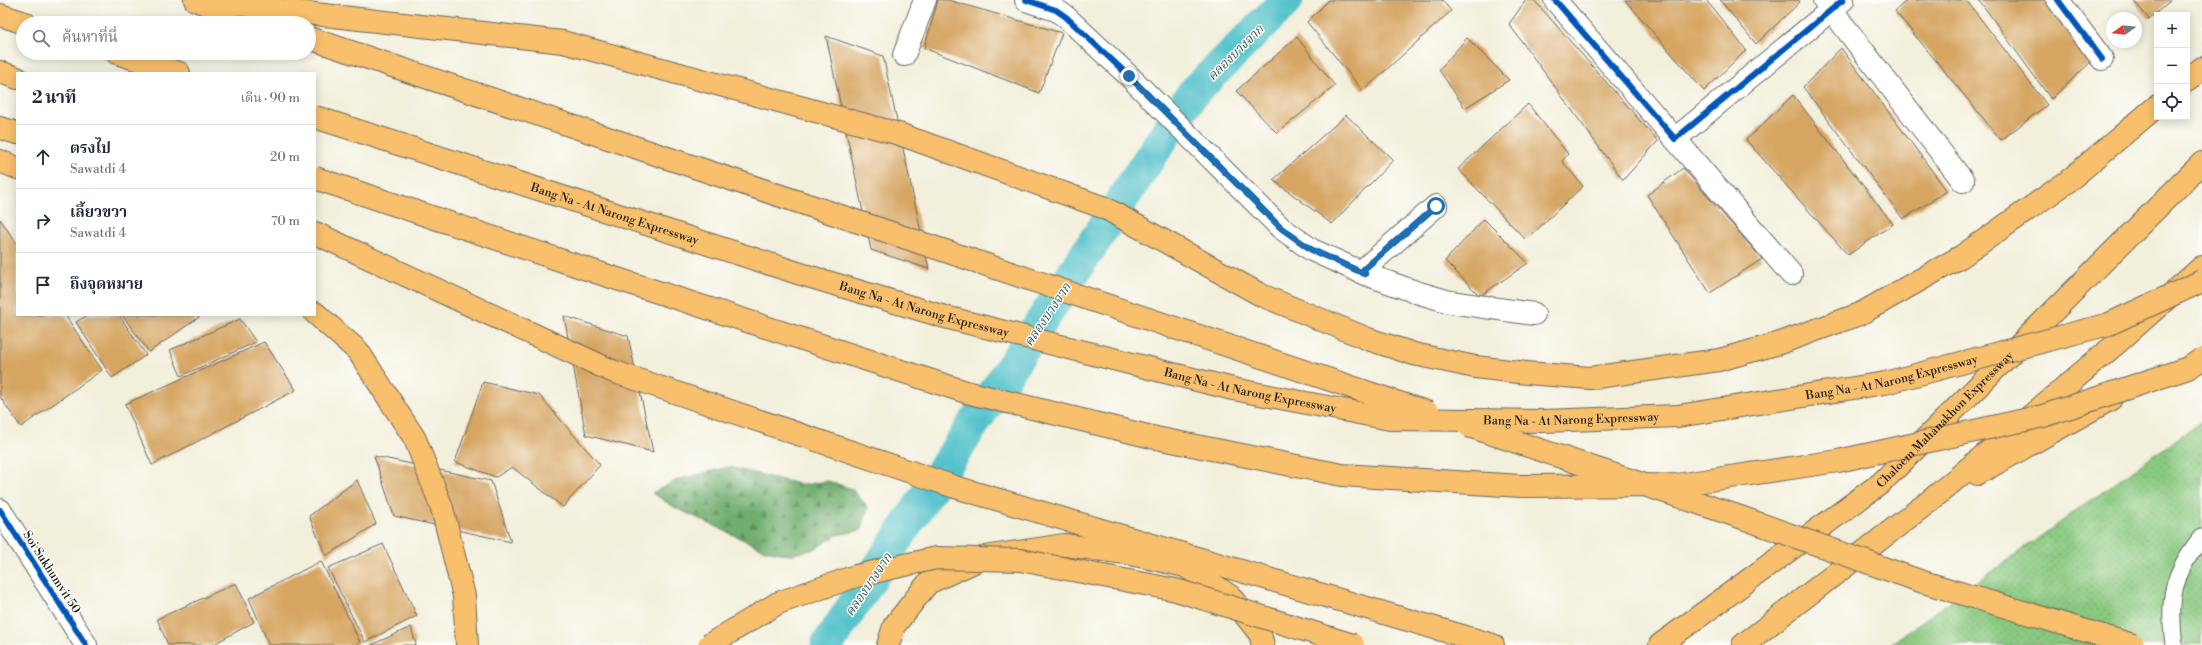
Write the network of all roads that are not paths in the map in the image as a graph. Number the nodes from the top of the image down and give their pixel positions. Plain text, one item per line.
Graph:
1 (195, 0) edge
2 (215, 0) edge
3 (925, 0) edge
4 (1026, 0) edge
5 (1555, 0) edge
6 (2058, 0) edge
7 (1833, 3) edge
8 (2, 16) edge
9 (243, 16) edge
10 (16, 20) edge
11 (316, 40) edge
12 (904, 55) dead end
13 (2102, 59) dead end
14 (139, 60) edge
15 (2202, 68) edge
16 (0, 72) edge
17 (176, 72) edge
18 (16, 78) edge
19 (2190, 78) edge
20 (2154, 109) edge
21 (316, 117) edge
22 (0, 128) edge
23 (16, 133) edge
24 (1674, 139) junction
25 (0, 161) edge
26 (2202, 163) edge
27 (16, 168) edge
28 (316, 178) edge
29 (1963, 181) dead end
30 (1436, 206) dead end
31 (316, 233) edge
32 (2202, 267) edge
33 (1365, 274) junction
34 (1791, 274) dead end
35 (2202, 281) edge
36 (316, 314) edge
37 (1534, 314) dead end
38 (2202, 347) edge
39 (2202, 359) edge
40 (1931, 500) junction
41 (0, 510) edge
42 (2202, 538) edge
43 (86, 645) edge
44 (467, 645) edge
45 (709, 645) edge
46 (888, 645) edge
47 (1263, 645) edge
48 (1353, 645) edge
49 (1493, 645) edge
50 (1660, 645) edge
51 (1743, 645) edge
52 (2133, 645) edge
53 (2174, 645) edge

1 - 9 highway
2 - 20 highway
3 - 12 street
4 - 33 street
5 - 24 street
6 - 13 street
7 - 24 street
7 - 29 street
8 - 10 highway
11 - 52 highway, bridge
14 - 17 highway
15 - 19 highway
16 - 18 highway
21 - 35 highway, Bang Na - At Narong Expressway, bridge
22 - 23 highway
24 - 34 street
25 - 27 highway
26 - 50 highway, Chaloem Mahanakhon Expressway
28 - 39 highway, bridge
30 - 33 street
31 - 49 highway
32 - 40 highway
33 - 37 street
36 - 44 highway
38 - 40 highway
40 - 51 highway
41 - 43 street, Soi Sukhumvit 50
42 - 53 lane
45 - 48 highway, bridge
46 - 47 highway

